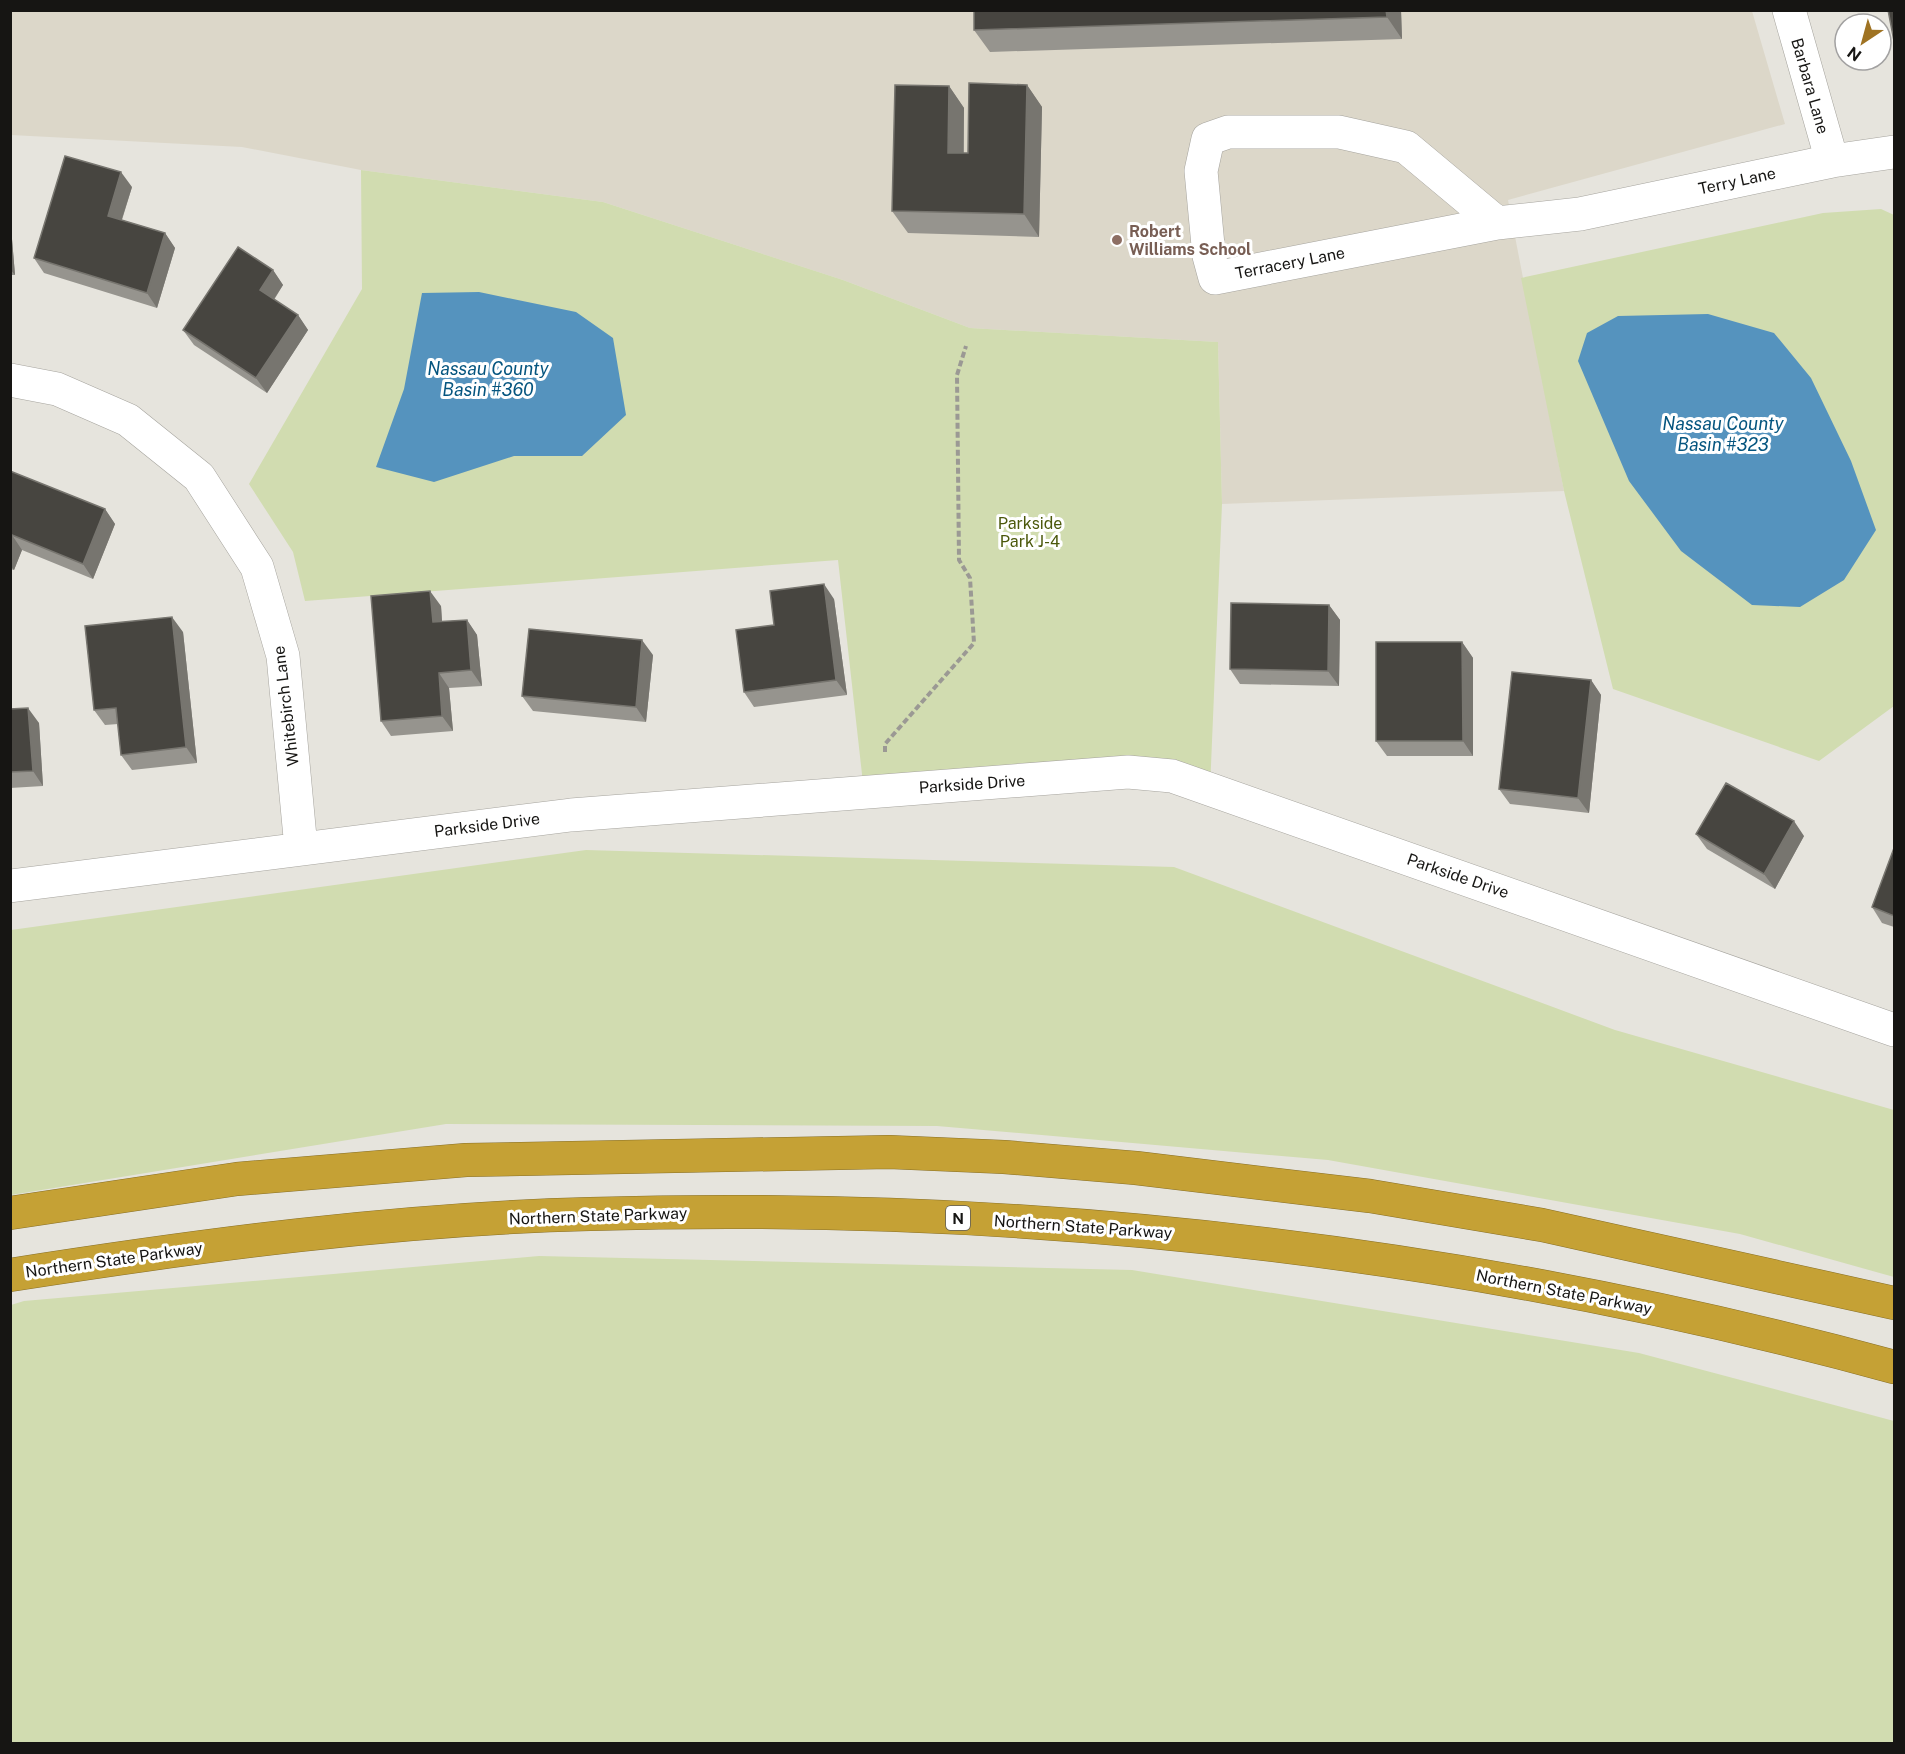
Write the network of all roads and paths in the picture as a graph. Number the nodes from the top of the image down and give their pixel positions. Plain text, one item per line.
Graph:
1 (1789, 10) edge
2 (1894, 152) edge
3 (1832, 161) junction
4 (1580, 214) joint
5 (1497, 223) junction
6 (966, 346) dead end
7 (10, 380) edge
8 (882, 791) junction
9 (301, 848) junction
10 (10, 886) edge
11 (1894, 1030) edge
12 (10, 1213) edge
13 (10, 1275) edge
14 (1894, 1303) edge
15 (1894, 1367) edge

1 - 3 street, Barbara Lane
2 - 3 street, Terry Lane
3 - 4 street, Terry Lane
4 - 5 street, Terracery Lane
5 - 5 street, Terracery Lane
6 - 8 path
7 - 9 street, Whitebirch Lane
8 - 9 street, Parkside Drive
8 - 11 street, Parkside Drive
9 - 10 street, Parkside Drive
12 - 14 highway
13 - 15 highway, Northern State Parkway / N

